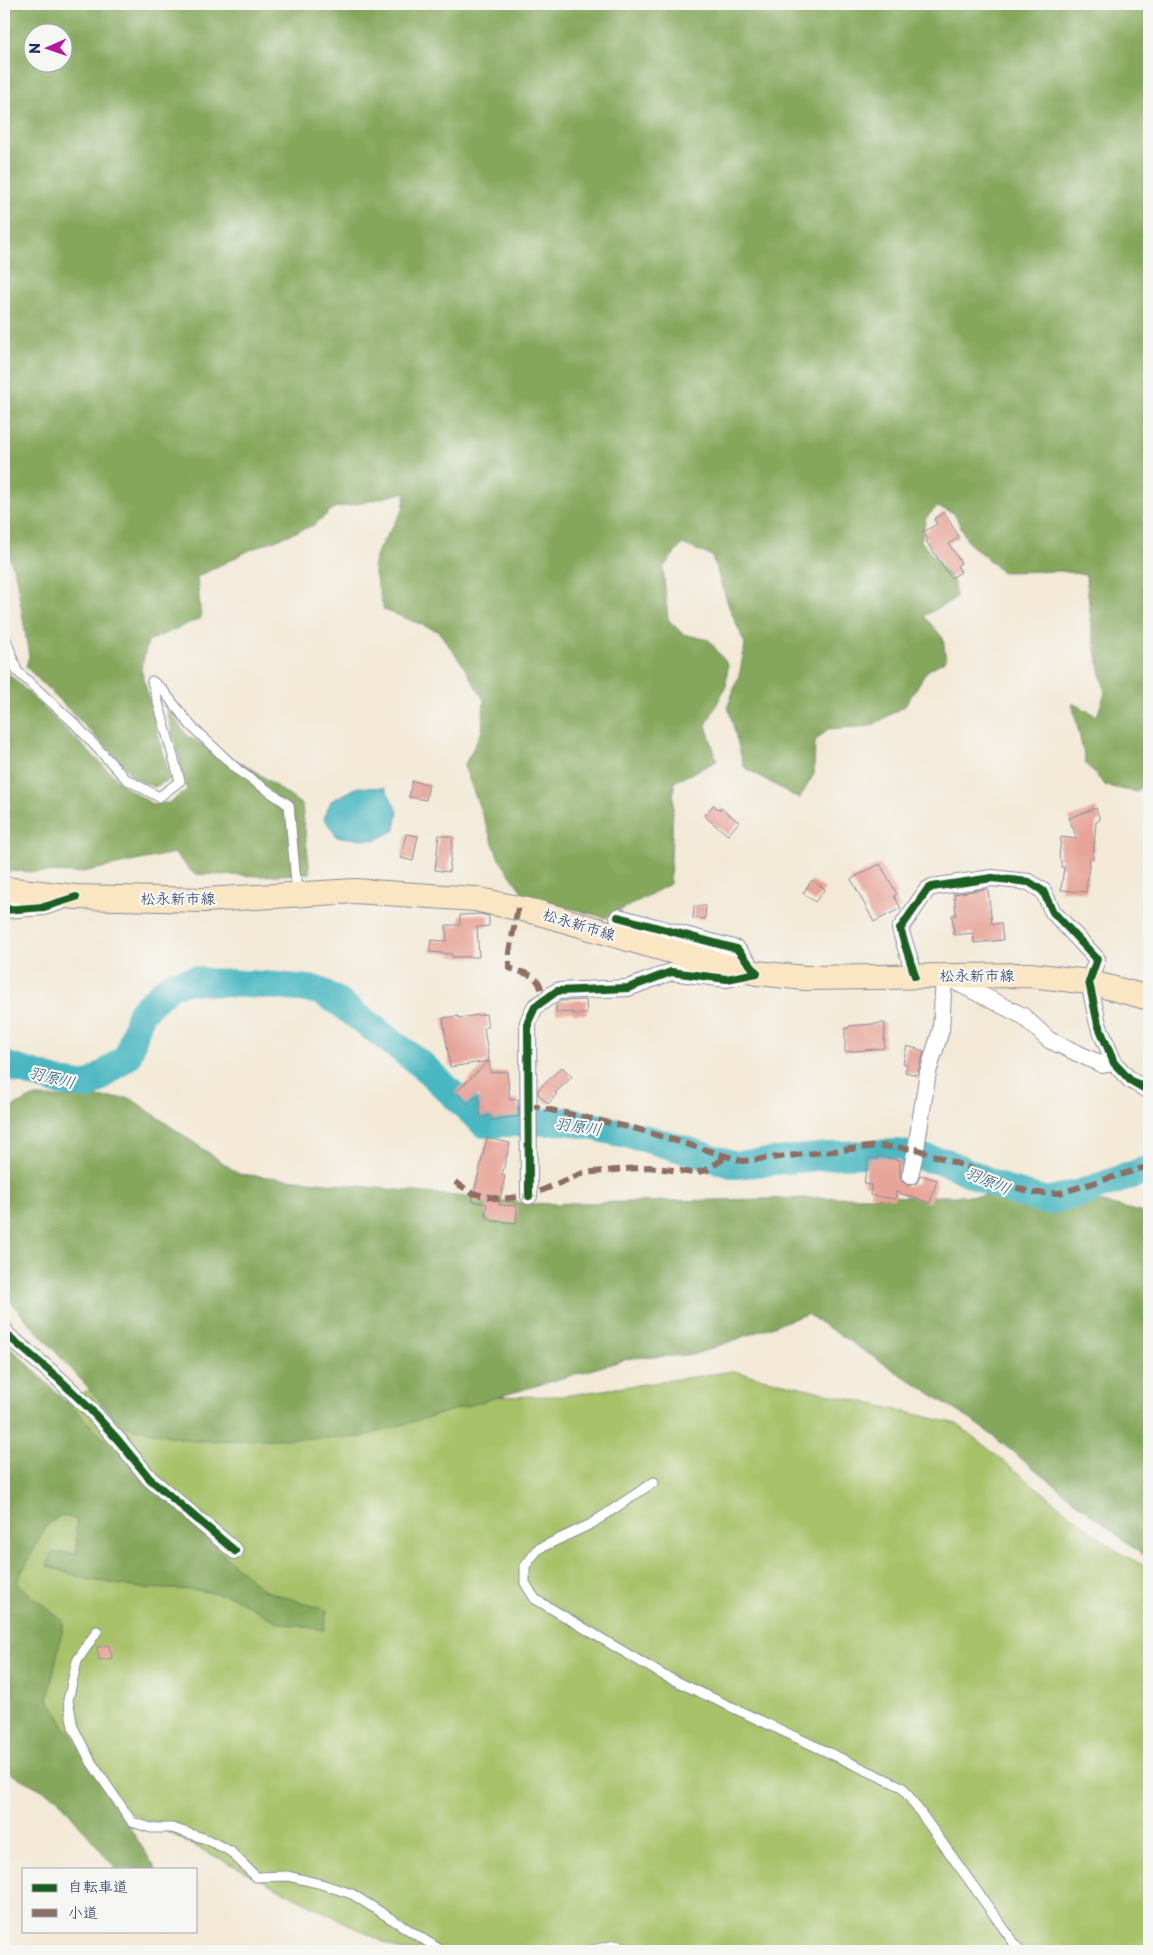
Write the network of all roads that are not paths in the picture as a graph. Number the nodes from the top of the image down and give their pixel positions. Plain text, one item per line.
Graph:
1 (4, 636) edge
2 (4, 889) edge
3 (297, 894) junction
4 (76, 897) junction
5 (4, 910) edge
6 (618, 916) dead end
7 (757, 973) junction
8 (915, 976) junction
9 (944, 976) junction
10 (1089, 982) junction
11 (1149, 998) edge
12 (1114, 1063) junction
13 (1149, 1091) edge
14 (910, 1176) dead end
15 (529, 1196) dead end
16 (4, 1329) edge
17 (654, 1482) dead end
18 (235, 1551) dead end
19 (97, 1631) dead end
20 (442, 1951) edge
21 (589, 1951) edge
22 (640, 1951) edge
23 (1020, 1951) edge

1 - 3 lane
2 - 4 main road, 松永新市線
3 - 4 main road, 松永新市線
3 - 7 main road, 松永新市線
4 - 5 street
6 - 7 street
7 - 8 main road, 松永新市線
7 - 15 street
8 - 9 main road, 松永新市線
8 - 10 street
9 - 10 main road, 松永新市線
9 - 12 street
9 - 14 street
10 - 11 main road, 松永新市線
10 - 12 street
12 - 13 street
16 - 18 street
17 - 23 lane
19 - 20 lane
21 - 22 lane

